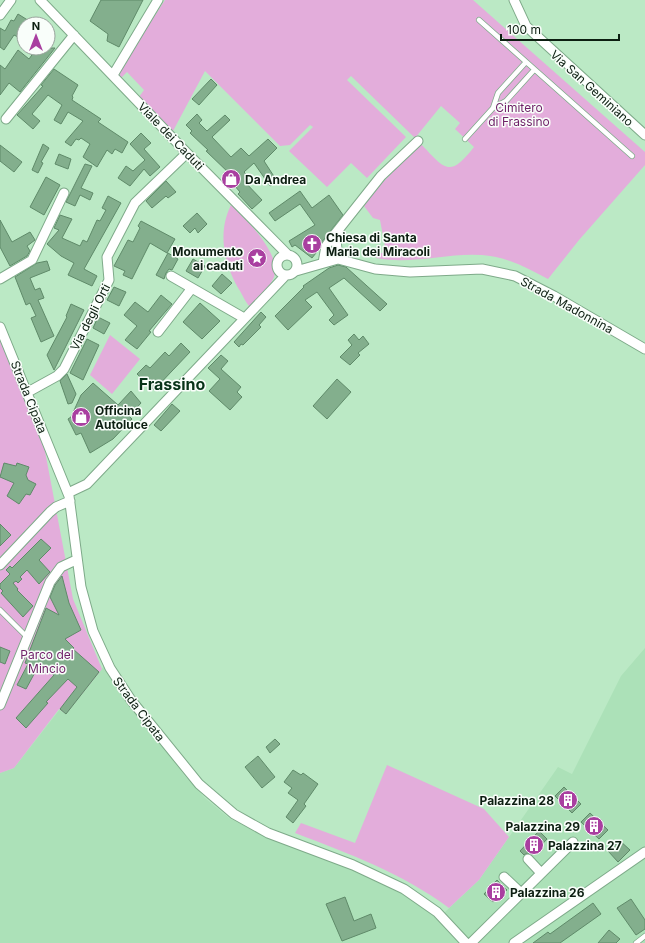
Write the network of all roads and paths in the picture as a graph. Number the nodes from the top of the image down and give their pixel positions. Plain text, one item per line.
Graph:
1 (11, 0) edge
2 (40, 0) edge
3 (158, 0) edge
4 (514, 0) edge
5 (0, 15) edge
6 (479, 20) dead end
7 (74, 35) junction
8 (526, 62) junction
9 (534, 70) junction
10 (113, 75) junction
11 (493, 108) junction
12 (6, 119) dead end
13 (645, 135) edge
14 (465, 139) dead end
15 (418, 141) dead end
16 (187, 154) junction
17 (632, 156) dead end
18 (64, 193) dead end
19 (340, 229) junction
20 (269, 238) junction
21 (288, 255) junction
22 (338, 259) junction
23 (296, 261) junction
24 (323, 263) junction
25 (313, 266) junction
26 (281, 270) junction
27 (296, 271) junction
28 (172, 276) dead end
29 (0, 279) edge
30 (192, 288) junction
31 (244, 318) junction
32 (0, 327) edge
33 (158, 332) dead end
34 (645, 349) edge
35 (28, 392) junction
36 (69, 497) junction
37 (76, 560) junction
38 (0, 565) edge
39 (0, 610) edge
40 (27, 637) junction
41 (0, 705) edge
42 (573, 842) dead end
43 (645, 852) edge
44 (528, 859) dead end
45 (541, 873) junction
46 (504, 876) dead end
47 (521, 893) junction
48 (645, 936) edge
49 (466, 943) edge
50 (471, 943) edge
51 (514, 943) edge
52 (636, 943) edge

1 - 5 street
2 - 7 street, Viale dei Caduti
3 - 10 street
4 - 13 street, Via San Geminiano
6 - 8 lane
7 - 10 street, Viale dei Caduti
7 - 12 street
8 - 9 lane
8 - 11 lane
9 - 11 lane
9 - 17 lane
10 - 16 street, Viale dei Caduti
11 - 14 lane
15 - 19 street
16 - 20 street, Viale dei Caduti
16 - 35 street, Via degli Orti
18 - 29 street
19 - 22 street
19 - 24 street
20 - 21 street, Viale dei Caduti
20 - 26 street, Viale dei Caduti
21 - 23 street, Viale dei Caduti
21 - 26 street
22 - 24 street
22 - 34 street, Strada Madonnina
23 - 25 street
23 - 27 street
24 - 25 street
25 - 27 street
26 - 27 street
26 - 31 street
28 - 30 street
30 - 31 street
30 - 33 street
31 - 36 street
32 - 35 street, Strada Cipata
35 - 36 street, Strada Cipata
36 - 37 street, Strada Cipata
36 - 38 street
37 - 40 street
37 - 49 street, Strada Cipata
39 - 40 lane
40 - 41 street
42 - 45 street
43 - 51 street
44 - 45 street
45 - 47 street
46 - 47 street
47 - 50 street
48 - 52 lane

